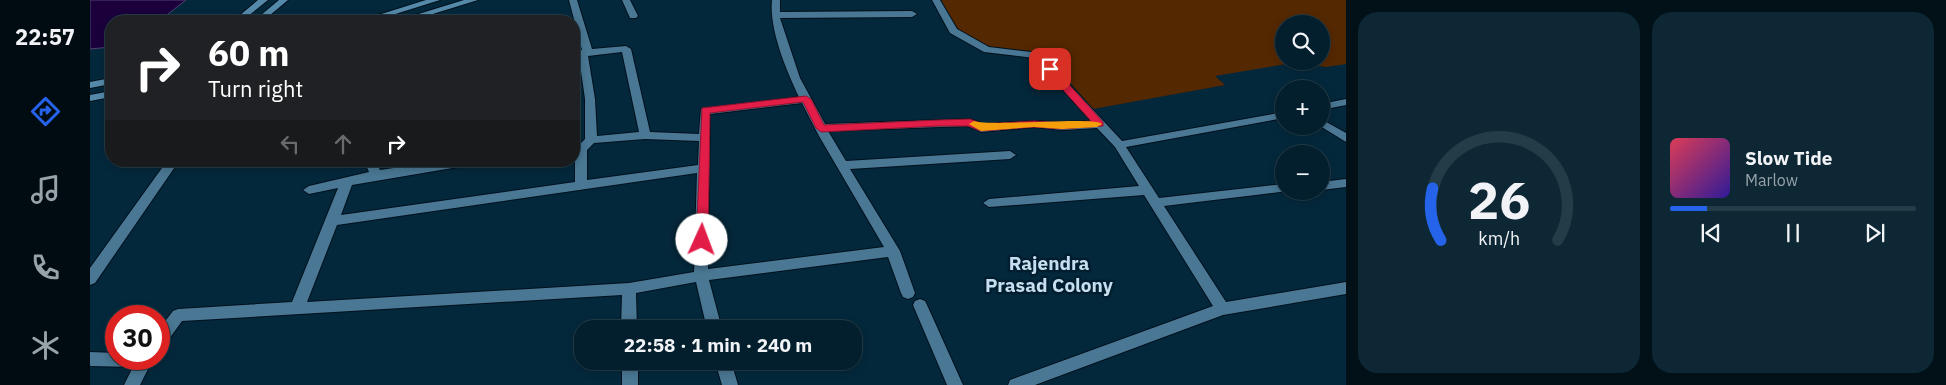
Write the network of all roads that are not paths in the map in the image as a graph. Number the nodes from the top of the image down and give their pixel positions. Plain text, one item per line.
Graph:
1 (264, 0) edge
2 (284, 0) edge
3 (436, 0) edge
4 (474, 0) edge
5 (573, 0) edge
6 (626, 0) edge
7 (776, 0) edge
8 (936, 0) edge
9 (912, 14) dead end
10 (245, 15) edge
11 (265, 15) edge
12 (385, 15) edge
13 (422, 15) edge
14 (576, 15) edge
15 (775, 15) junction
16 (633, 16) dead end
17 (582, 53) edge
18 (105, 82) edge
19 (90, 85) edge
20 (105, 95) edge
21 (90, 98) edge
22 (806, 99) junction
23 (1346, 102) edge
24 (1330, 105) edge
25 (1275, 117) edge
26 (1100, 124) junction
27 (821, 128) junction
28 (1330, 128) edge
29 (645, 135) junction
30 (704, 138) junction
31 (1346, 138) edge
32 (591, 140) junction
33 (1118, 145) junction
34 (1010, 155) dead end
35 (843, 165) junction
36 (168, 167) edge
37 (373, 167) edge
38 (430, 167) edge
39 (704, 168) junction
40 (376, 175) junction
41 (1346, 183) edge
42 (346, 184) junction
43 (1330, 185) edge
44 (581, 187) junction
45 (1275, 189) edge
46 (309, 190) dead end
47 (1147, 190) junction
48 (989, 203) dead end
49 (1155, 203) junction
50 (332, 220) junction
51 (893, 251) junction
52 (701, 276) junction
53 (90, 279) edge
54 (1346, 288) edge
55 (629, 289) junction
56 (908, 293) dead end
57 (920, 305) dead end
58 (297, 309) junction
59 (1222, 309) junction
60 (629, 320) edge
61 (713, 320) edge
62 (170, 326) edge
63 (90, 359) edge
64 (105, 359) edge
65 (139, 370) edge
66 (630, 370) edge
67 (726, 370) edge
68 (132, 385) edge
69 (630, 385) edge
70 (730, 385) edge
71 (954, 385) edge
72 (1016, 385) edge

1 - 10 main road
2 - 11 main road
3 - 12 main road
4 - 13 main road
5 - 14 street
6 - 16 street
7 - 15 street
8 - 26 street
9 - 15 street
15 - 22 street
17 - 29 street
17 - 32 street
18 - 19 main road
20 - 21 main road
22 - 27 street
22 - 30 street
23 - 24 street
25 - 33 street
26 - 27 street
26 - 33 street
27 - 35 street
28 - 31 street
29 - 30 street
29 - 32 street
30 - 39 street
32 - 44 street
33 - 47 street
34 - 35 street
35 - 51 street
36 - 53 street
37 - 40 street
38 - 40 street
39 - 44 street
39 - 52 street
40 - 42 street
41 - 43 street
42 - 46 street
42 - 50 street
44 - 50 street
45 - 49 street
47 - 48 street
47 - 49 street
49 - 59 street
50 - 58 street
51 - 52 street
51 - 56 street
52 - 55 street
52 - 61 street
54 - 59 street
55 - 58 street
55 - 60 street
57 - 71 street
58 - 62 street
59 - 72 street
63 - 64 street
65 - 68 street
66 - 69 street
67 - 70 street

